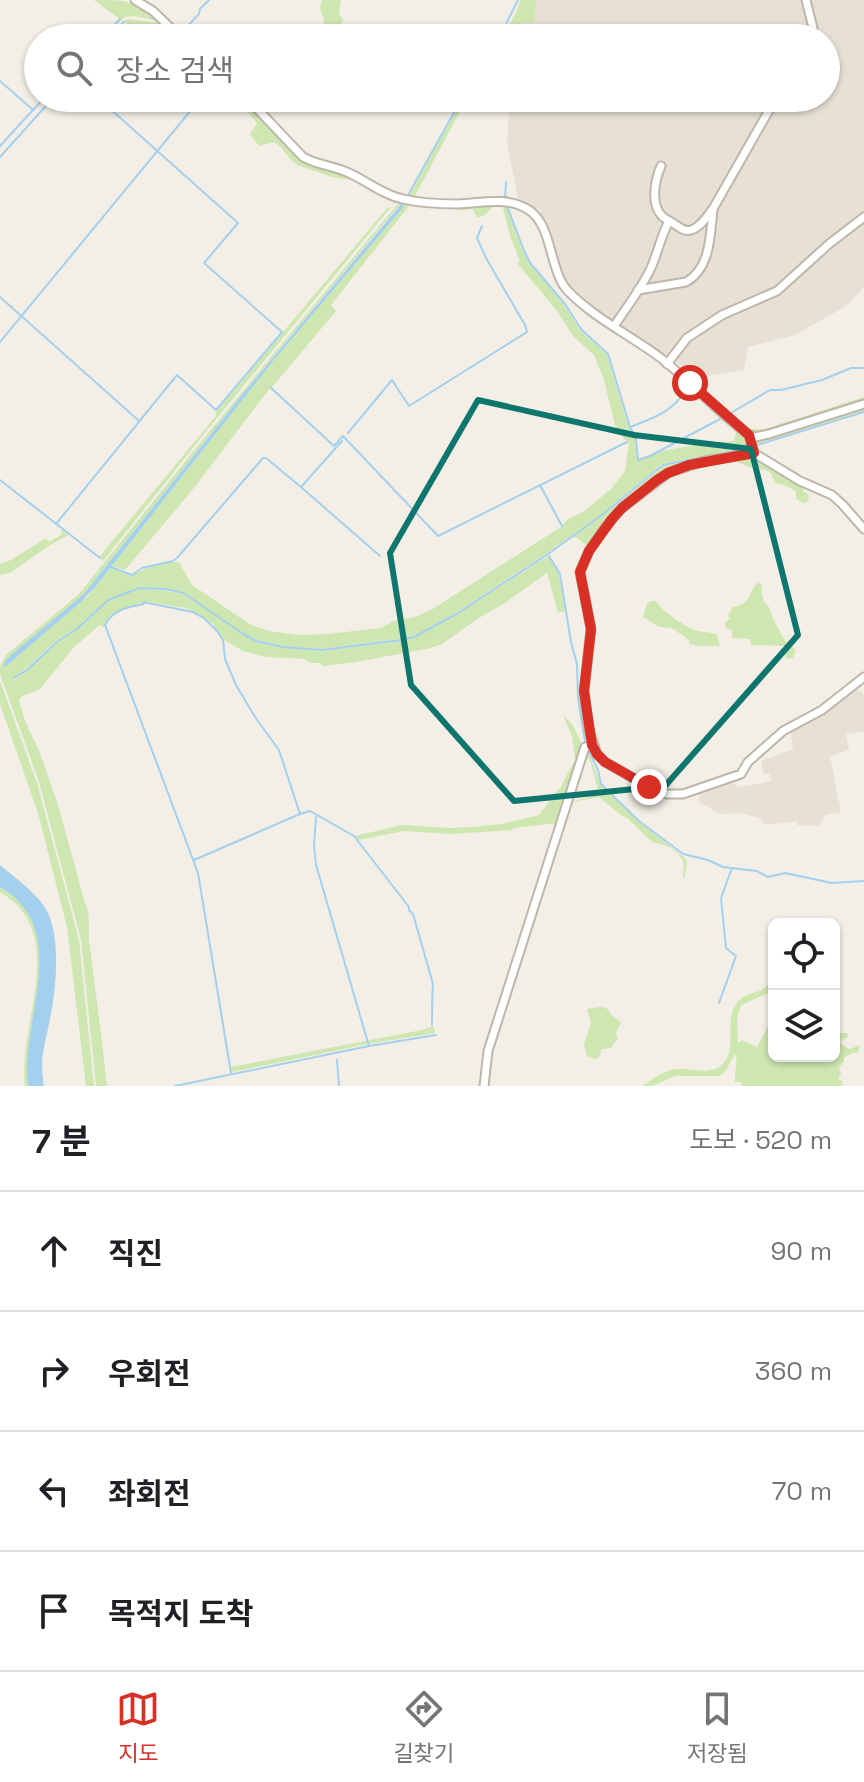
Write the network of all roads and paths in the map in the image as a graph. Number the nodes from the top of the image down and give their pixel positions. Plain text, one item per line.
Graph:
1 (135, 0) edge
2 (806, 0) edge
3 (166, 24) edge
4 (812, 24) edge
5 (260, 112) edge
6 (768, 112) edge
7 (661, 166) dead end
8 (714, 207) junction
9 (864, 217) edge
10 (669, 221) junction
11 (638, 290) junction
12 (614, 326) junction
13 (667, 364) junction
14 (864, 404) edge
15 (749, 435) junction
16 (754, 453) junction
17 (864, 529) edge
18 (864, 677) edge
19 (592, 745) junction
20 (484, 1086) edge

1 - 3 street
2 - 4 street
5 - 12 street
6 - 8 street
7 - 10 street
8 - 10 street
8 - 11 street
9 - 13 street
10 - 11 street
11 - 12 street
12 - 13 street
13 - 15 street
14 - 15 street
15 - 16 street
16 - 17 street
16 - 19 street
18 - 19 street
19 - 20 street

